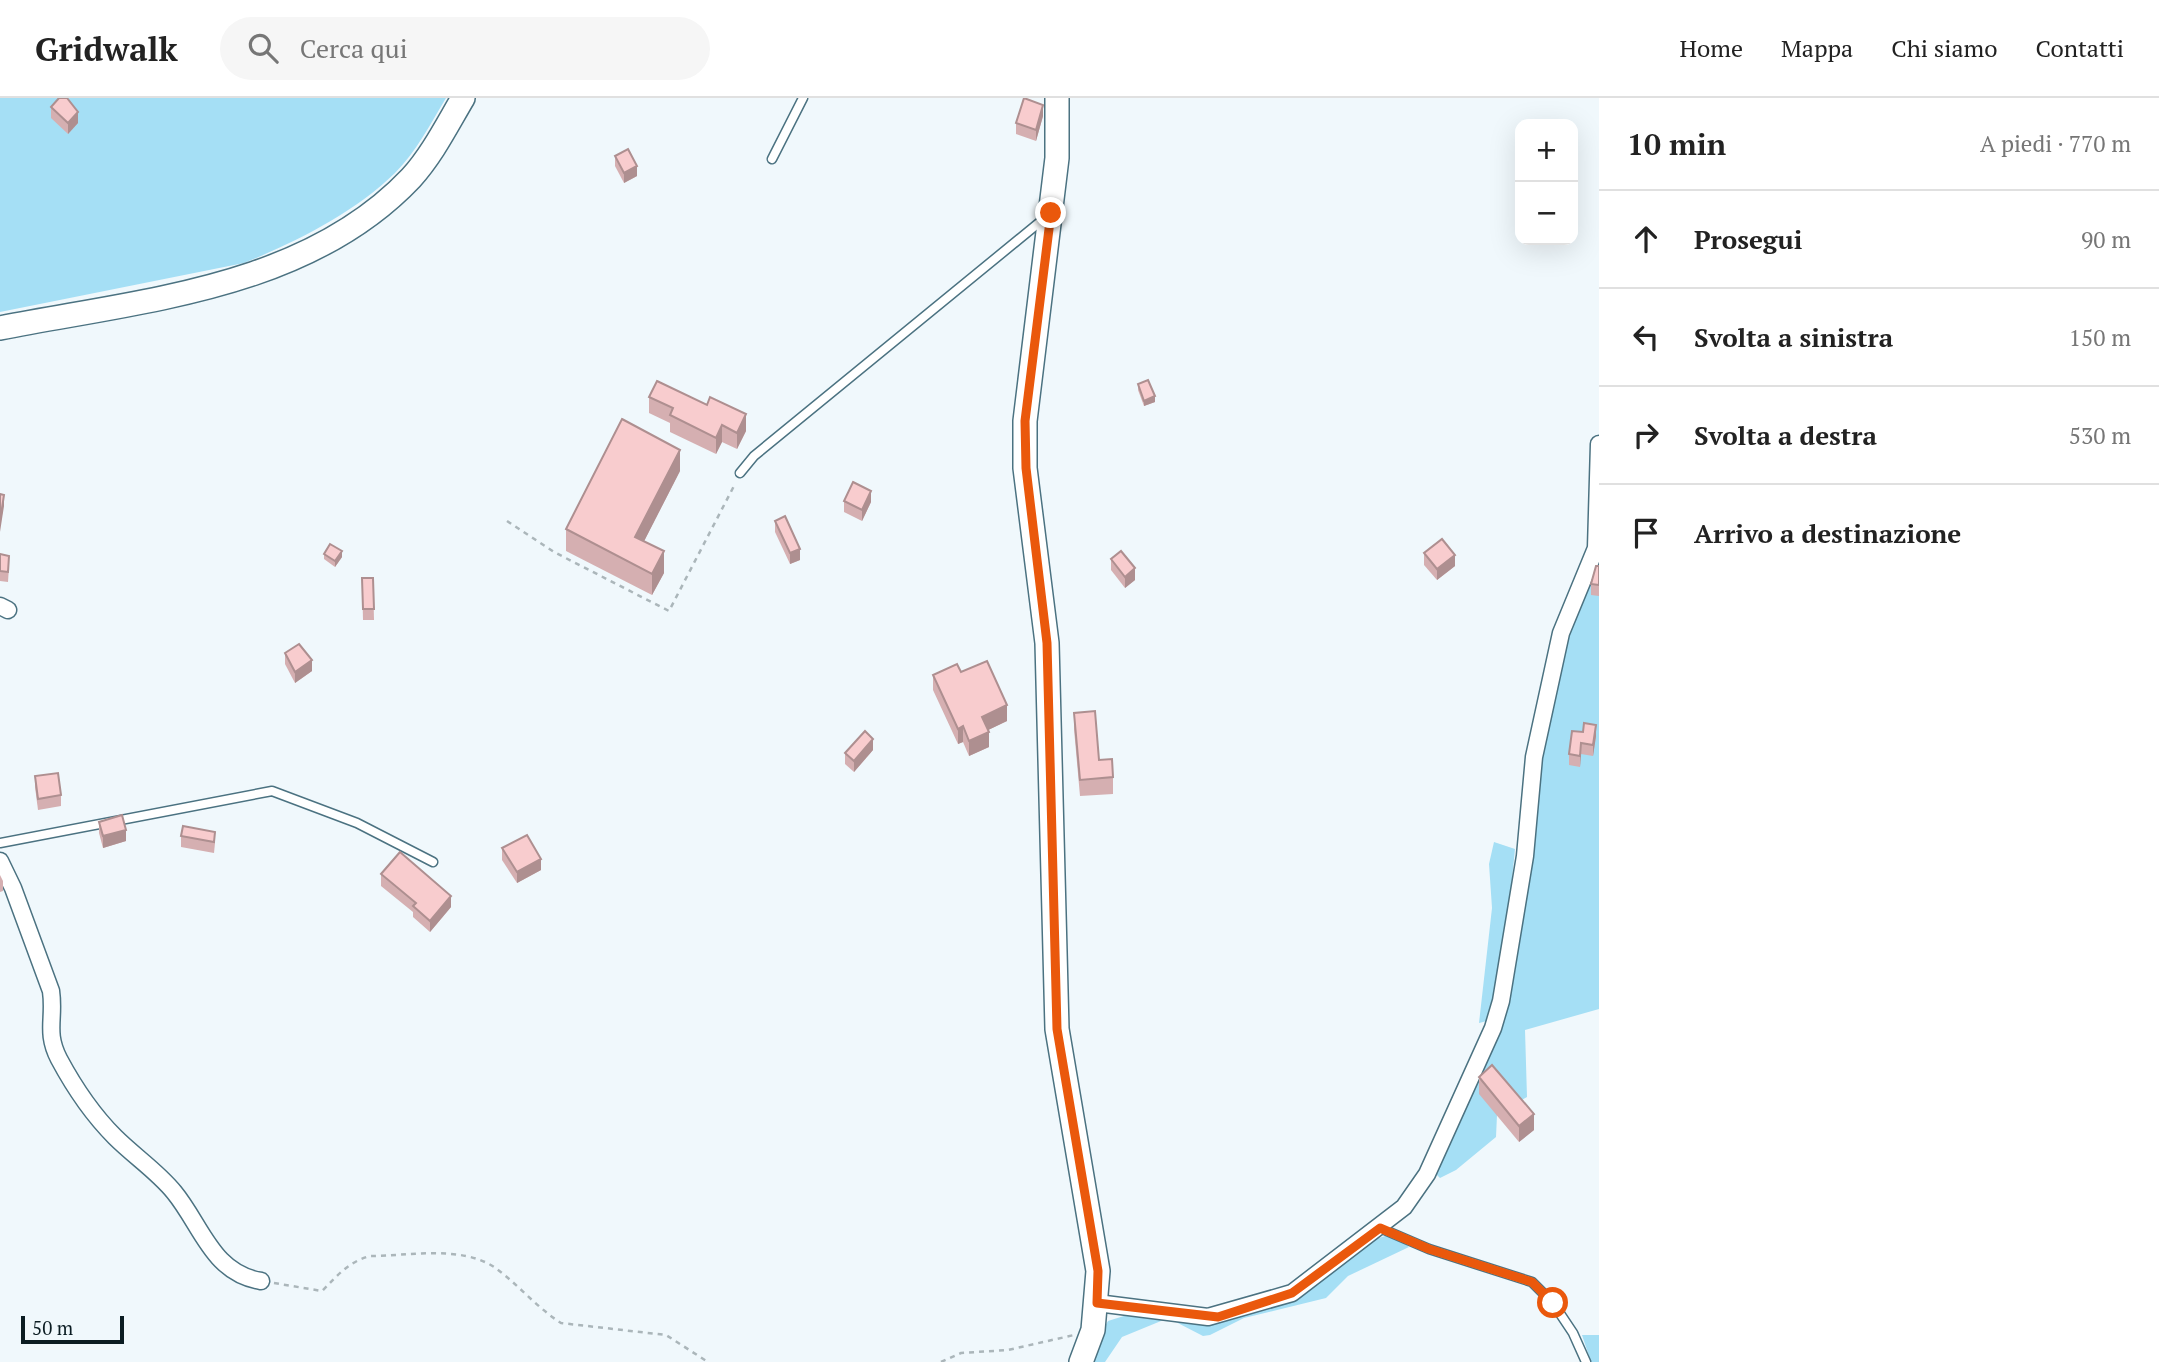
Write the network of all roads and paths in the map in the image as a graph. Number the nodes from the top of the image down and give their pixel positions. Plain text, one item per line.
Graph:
1 (463, 98) edge
2 (803, 98) edge
3 (1057, 98) edge
4 (772, 159) dead end
5 (1051, 213) junction
6 (0, 328) edge
7 (1599, 444) edge
8 (740, 473) joint
9 (507, 520) dead end
10 (0, 843) edge
11 (0, 861) edge
12 (433, 862) dead end
13 (1380, 1228) junction
14 (261, 1280) joint
15 (1097, 1303) junction
16 (1093, 1330) junction
17 (708, 1362) edge
18 (941, 1362) edge
19 (1082, 1362) edge
20 (1586, 1362) edge

1 - 6 street
2 - 4 lane
3 - 5 street
5 - 8 lane
5 - 15 street
7 - 13 street
8 - 9 path
10 - 12 lane
11 - 14 street
13 - 15 street
13 - 20 lane
14 - 17 path
15 - 16 street
16 - 18 path
16 - 19 street

